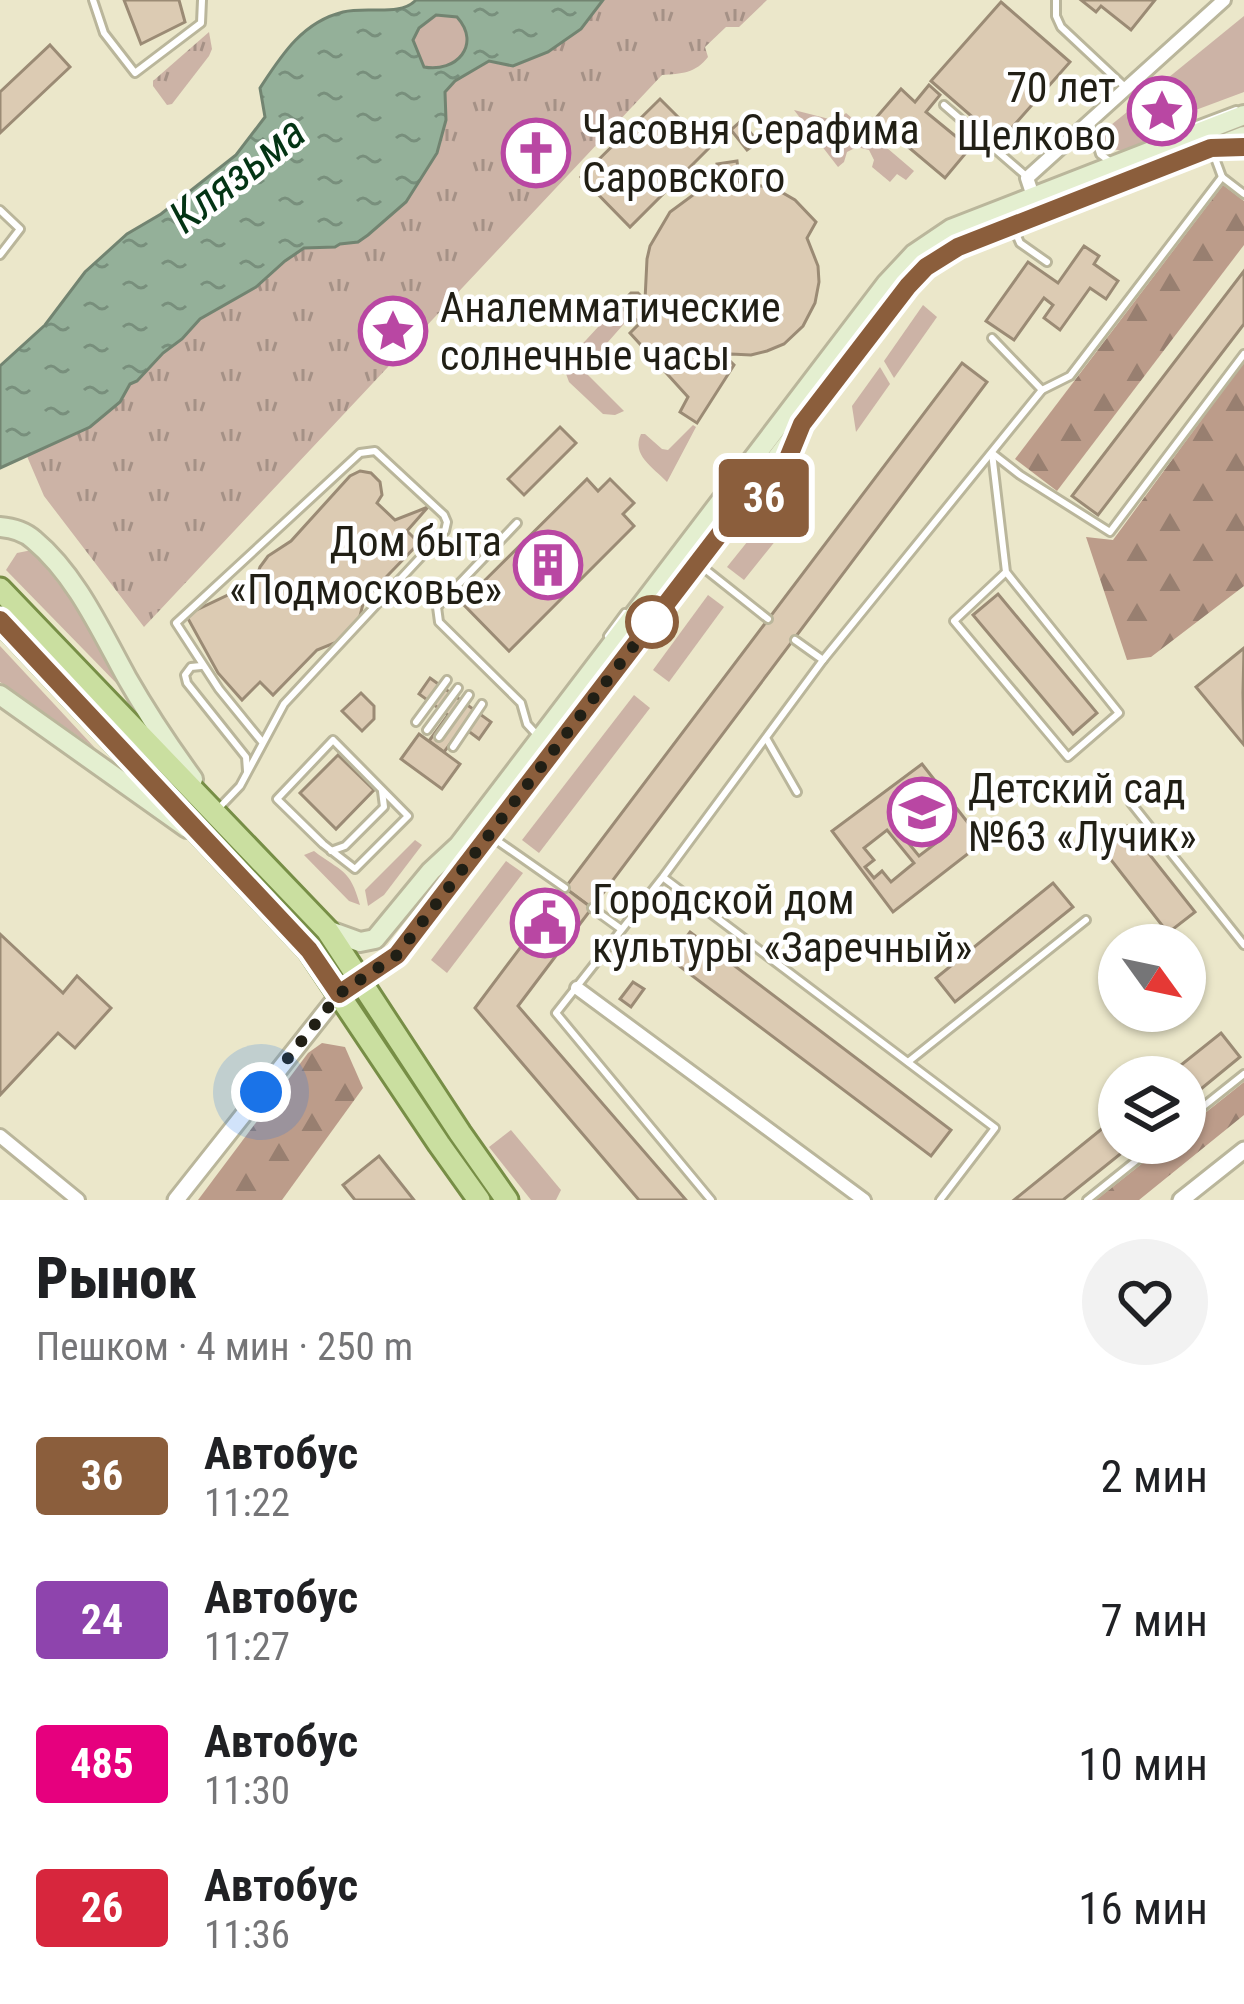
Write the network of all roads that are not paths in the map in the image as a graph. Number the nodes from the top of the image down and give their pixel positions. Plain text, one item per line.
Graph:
1 (93, 0) edge
2 (202, 0) edge
3 (1056, 0) edge
4 (1224, 0) edge
5 (1126, 88) junction
6 (944, 105) dead end
7 (1244, 113) edge
8 (1090, 121) junction
9 (1244, 136) edge
10 (1244, 147) edge
11 (1211, 148) junction
12 (1119, 166) junction
13 (1222, 177) junction
14 (1244, 194) edge
15 (1034, 196) junction
16 (0, 210) edge
17 (1012, 225) junction
18 (0, 255) edge
19 (1047, 262) dead end
20 (992, 338) dead end
21 (1244, 353) edge
22 (1042, 390) junction
23 (992, 453) junction
24 (517, 523) dead end
25 (0, 527) edge
26 (689, 559) junction
27 (1006, 572) junction
28 (0, 589) edge
29 (768, 619) dead end
30 (0, 620) edge
31 (796, 640) dead end
32 (823, 660) junction
33 (204, 668) junction
34 (447, 680) dead end
35 (458, 688) dead end
36 (0, 695) edge
37 (469, 695) dead end
38 (482, 704) dead end
39 (416, 722) dead end
40 (427, 730) dead end
41 (439, 737) dead end
42 (766, 738) junction
43 (540, 739) junction
44 (263, 743) junction
45 (453, 748) dead end
46 (247, 773) junction
47 (381, 789) junction
48 (797, 792) dead end
49 (1131, 803) dead end
50 (219, 816) junction
51 (490, 835) junction
52 (211, 843) junction
53 (332, 851) junction
54 (663, 877) junction
55 (565, 888) dead end
56 (592, 908) dead end
57 (1086, 920) dead end
58 (327, 929) junction
59 (621, 929) junction
60 (1244, 945) edge
61 (360, 980) junction
62 (577, 988) junction
63 (339, 994) junction
64 (908, 1062) junction
65 (1244, 1074) edge
66 (1206, 1104) edge
67 (0, 1136) edge
68 (1244, 1150) edge
69 (1132, 1164) edge
70 (78, 1200) edge
71 (176, 1200) edge
72 (479, 1200) edge
73 (507, 1200) edge
74 (711, 1200) edge
75 (864, 1200) edge
76 (940, 1200) edge
77 (1087, 1200) edge
78 (1181, 1200) edge

1 - 2 lane
3 - 5 lane
4 - 5 street
5 - 8 street
6 - 15 lane
7 - 12 main road
8 - 12 lane
8 - 15 street
9 - 11 main road
10 - 11 lane
11 - 13 lane
11 - 15 main road
12 - 15 main road
13 - 14 lane
13 - 22 lane
15 - 17 main road
15 - 26 main road
16 - 18 lane
17 - 19 lane
17 - 26 main road
20 - 22 lane
21 - 23 lane
22 - 23 lane
23 - 27 lane
23 - 32 lane
24 - 43 lane
25 - 50 main road
26 - 29 lane
26 - 43 main road
26 - 51 main road
27 - 27 lane
28 - 50 main road
30 - 52 main road
31 - 32 lane
32 - 42 lane
33 - 44 lane
33 - 44 lane
33 - 46 lane
34 - 39 lane
35 - 40 lane
36 - 52 main road
37 - 41 lane
38 - 45 lane
42 - 48 lane
42 - 54 lane
43 - 58 main road
44 - 46 lane
46 - 50 lane
47 - 53 lane
47 - 53 lane
47 - 53 lane
49 - 60 lane
50 - 58 main road
51 - 55 lane
51 - 61 main road
52 - 63 main road
54 - 59 lane
54 - 64 lane
56 - 59 lane
57 - 64 lane
58 - 61 main road
59 - 62 lane
61 - 63 main road
61 - 73 main road
62 - 74 lane
62 - 75 street
63 - 71 street
63 - 72 main road
64 - 76 lane
65 - 66 lane
67 - 70 street
68 - 78 street
69 - 77 lane

